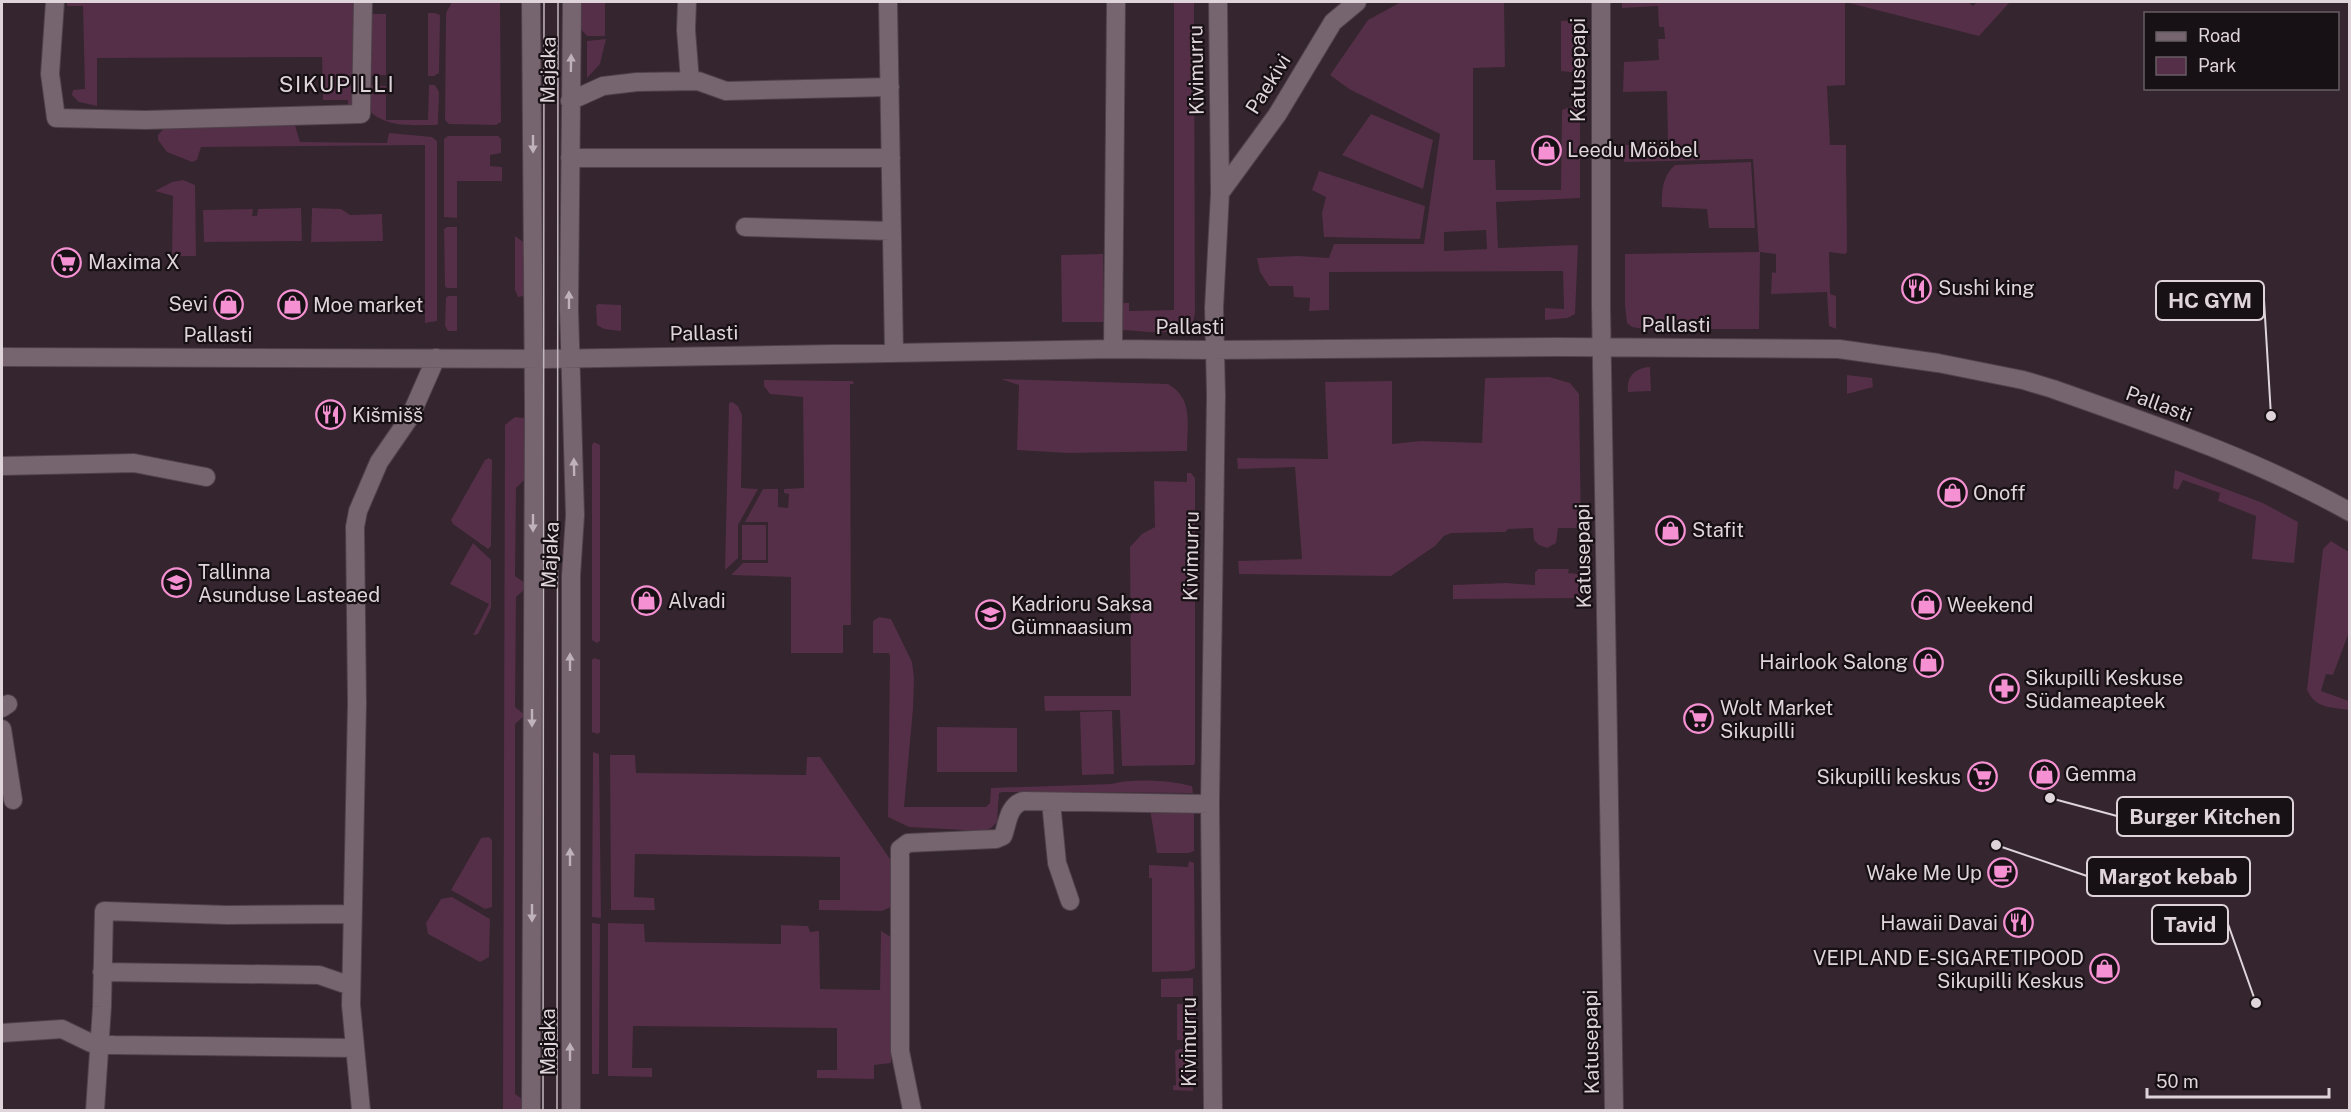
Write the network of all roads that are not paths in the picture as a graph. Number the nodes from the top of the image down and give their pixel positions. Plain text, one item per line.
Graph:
1 (54, 2) edge
2 (363, 2) edge
3 (531, 2) edge
4 (572, 2) edge
5 (687, 2) edge
6 (888, 2) edge
7 (1116, 2) edge
8 (1218, 2) edge
9 (1357, 2) edge
10 (1600, 2) edge
11 (690, 81) junction
12 (890, 87) junction
13 (570, 101) junction
14 (570, 158) junction
15 (891, 158) junction
16 (1220, 193) junction
17 (745, 227) dead end
18 (892, 231) junction
19 (1602, 347) junction
20 (1113, 348) junction
21 (1213, 350) junction
22 (894, 353) junction
23 (2, 357) edge
24 (436, 358) junction
25 (572, 358) junction
26 (532, 359) junction
27 (2, 466) edge
28 (206, 477) dead end
29 (2349, 512) edge
30 (2, 729) edge
31 (13, 800) dead end
32 (1051, 802) junction
33 (1210, 804) junction
34 (1070, 901) dead end
35 (353, 914) junction
36 (102, 972) junction
37 (351, 986) junction
38 (2, 1033) edge
39 (100, 1044) junction
40 (355, 1048) junction
41 (95, 1110) edge
42 (361, 1110) edge
43 (531, 1110) edge
44 (571, 1110) edge
45 (912, 1110) edge
46 (1213, 1110) edge
47 (1614, 1110) edge

1 - 2 street
3 -> 26 street, Majaka
13 -> 4 street, Majaka
5 - 11 street
6 - 12 street
7 - 20 street
8 - 16 street, Kivimurru
9 - 16 street, Paekivi
10 - 19 street, Katusepapi
11 - 12 street
11 - 13 street
12 - 15 street
13 - 14 street, Majaka
14 - 15 street
25 -> 14 street, Majaka
15 - 18 street
16 - 21 street, Kivimurru
17 - 18 street
18 - 22 street
19 - 21 street, Pallasti
19 - 29 street, Pallasti
19 - 47 street, Katusepapi
20 - 21 street, Pallasti
20 - 22 street, Pallasti
21 - 33 street, Kivimurru
22 - 25 street, Pallasti
23 - 24 street, Pallasti
24 - 26 street, Pallasti
24 - 35 street
25 - 26 street, Pallasti
44 -> 25 street, Majaka
26 -> 43 street, Majaka
27 - 28 street
30 - 31 street
32 - 33 street
32 - 34 street
32 - 45 street
33 - 46 street, Kivimurru
35 - 36 street
35 - 37 street
36 - 37 street
36 - 39 street
37 - 40 street
38 - 39 street
39 - 40 street
39 - 41 street
40 - 42 street

